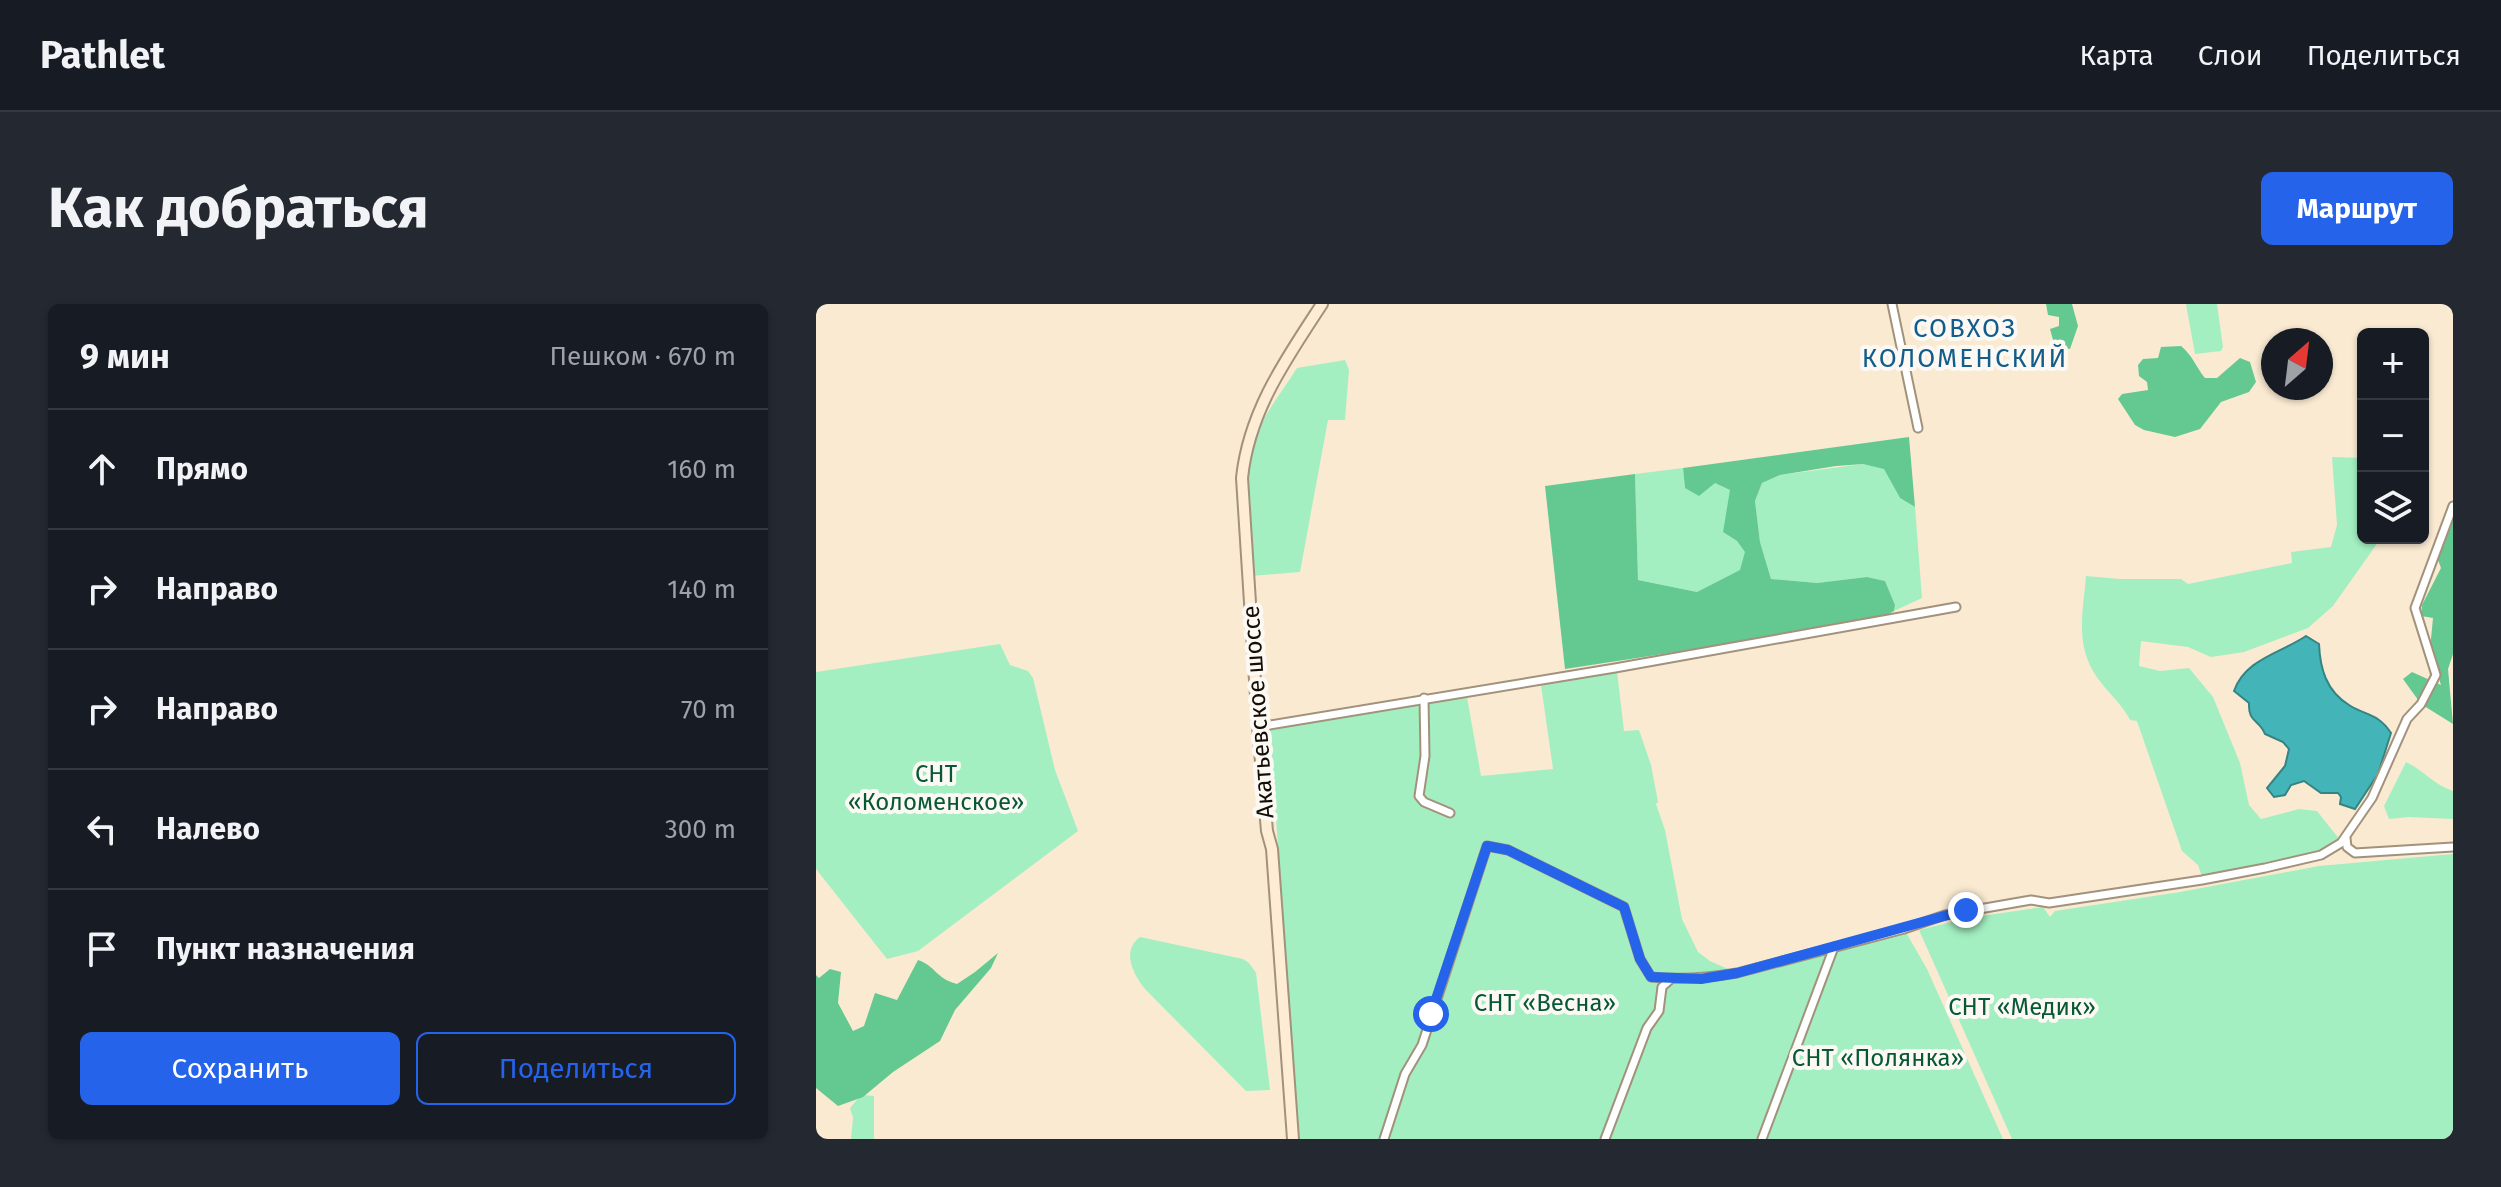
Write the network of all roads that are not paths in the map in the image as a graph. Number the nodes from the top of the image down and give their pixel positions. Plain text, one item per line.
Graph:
1 (1322, 304) edge
2 (1892, 304) edge
3 (1918, 428) dead end
4 (2453, 506) edge
5 (1956, 607) dead end
6 (1424, 698) junction
7 (1258, 727) junction
8 (1450, 813) dead end
9 (2346, 838) junction
10 (2453, 847) edge
11 (1834, 947) junction
12 (1671, 979) junction
13 (1293, 1139) edge
14 (1384, 1139) edge
15 (1605, 1139) edge
16 (1762, 1139) edge

1 - 7 main road, Акатьевское шоссе
2 - 3 street
4 - 9 street
5 - 6 street
6 - 7 street
6 - 8 street
7 - 13 main road, Акатьевское шоссе
9 - 10 street
9 - 11 street
11 - 12 street
11 - 16 street
12 - 14 street
12 - 15 street

